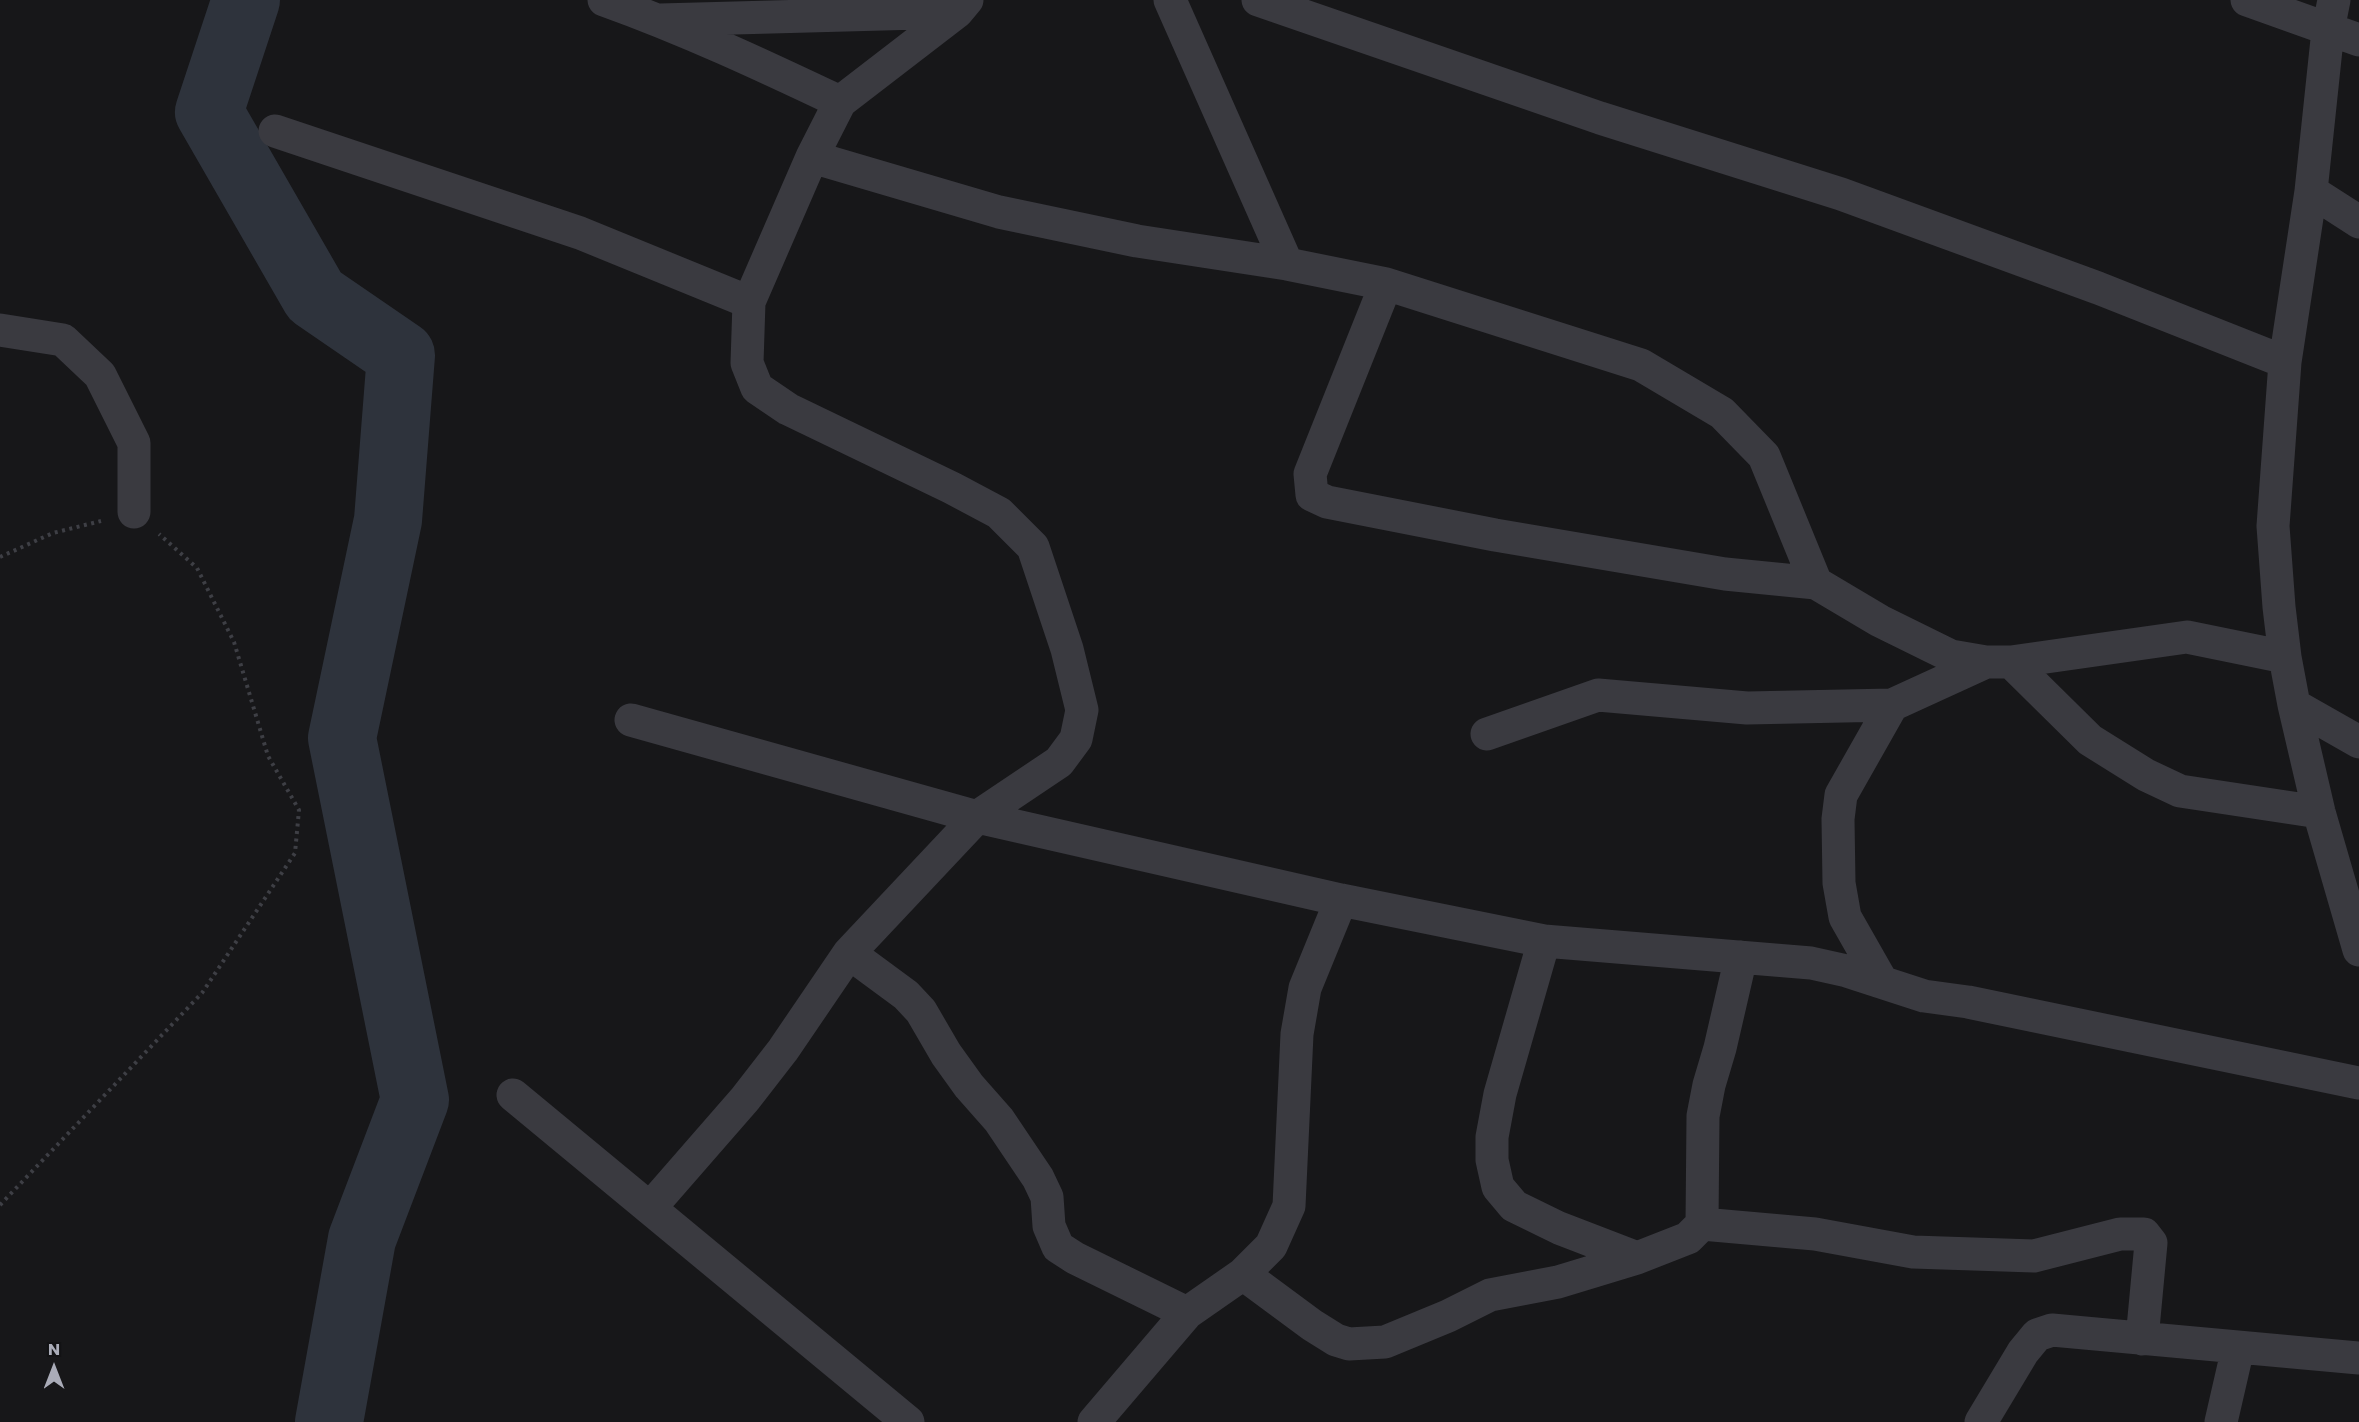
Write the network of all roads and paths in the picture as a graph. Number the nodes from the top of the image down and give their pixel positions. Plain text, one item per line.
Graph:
1 (604, 0) edge
2 (1170, 0) edge
3 (1258, 0) edge
4 (2247, 0) edge
5 (962, 6) edge
6 (2331, 15) edge
7 (660, 20) junction
8 (2359, 40) edge
9 (840, 102) junction
10 (275, 131) dead end
11 (812, 157) junction
12 (2311, 190) junction
13 (2359, 222) edge
14 (1287, 264) junction
15 (1386, 284) junction
16 (750, 303) junction
17 (0, 330) edge
18 (2285, 362) junction
19 (134, 512) junction
20 (0, 557) edge
21 (1816, 583) junction
22 (2285, 657) junction
23 (1999, 662) junction
24 (1892, 705) junction
25 (2294, 705) junction
26 (631, 720) dead end
27 (1486, 734) dead end
28 (2359, 742) edge
29 (2319, 812) junction
30 (977, 817) junction
31 (1341, 900) junction
32 (1544, 941) junction
33 (2359, 950) edge
34 (849, 953) junction
35 (1741, 957) junction
36 (1882, 982) junction
37 (2359, 1083) edge
38 (513, 1095) dead end
39 (0, 1204) edge
40 (650, 1208) junction
41 (1702, 1224) junction
42 (1637, 1258) junction
43 (1243, 1274) junction
44 (1187, 1313) junction
45 (2142, 1339) junction
46 (2238, 1348) junction
47 (2359, 1358) edge
48 (908, 1422) edge
49 (1094, 1422) edge
50 (1981, 1422) edge
51 (2221, 1422) edge

1 - 7 street
2 - 14 street
3 - 18 street
4 - 6 street
5 - 7 street
5 - 9 street
6 - 8 street
6 - 12 street
7 - 9 street
9 - 11 street
10 - 16 street
11 - 14 street
11 - 16 street
12 - 13 street
12 - 18 street
14 - 15 street
15 - 21 street
15 - 21 street
16 - 30 street
17 - 19 street
18 - 22 street
19 - 20 path
19 - 39 path
21 - 23 street
22 - 23 street
22 - 25 street
23 - 24 street
23 - 29 street
24 - 27 street
24 - 36 street
25 - 28 street
25 - 29 street
26 - 30 street
29 - 33 street
30 - 31 street
30 - 34 street
31 - 32 street
31 - 43 street
32 - 35 street
32 - 42 street
34 - 40 street
34 - 44 street
35 - 36 street
35 - 41 street
36 - 37 street
38 - 40 street
40 - 48 street
41 - 42 street
41 - 45 street
42 - 43 street
43 - 44 street
44 - 49 street
45 - 46 street
45 - 50 street
46 - 47 street
46 - 51 street

